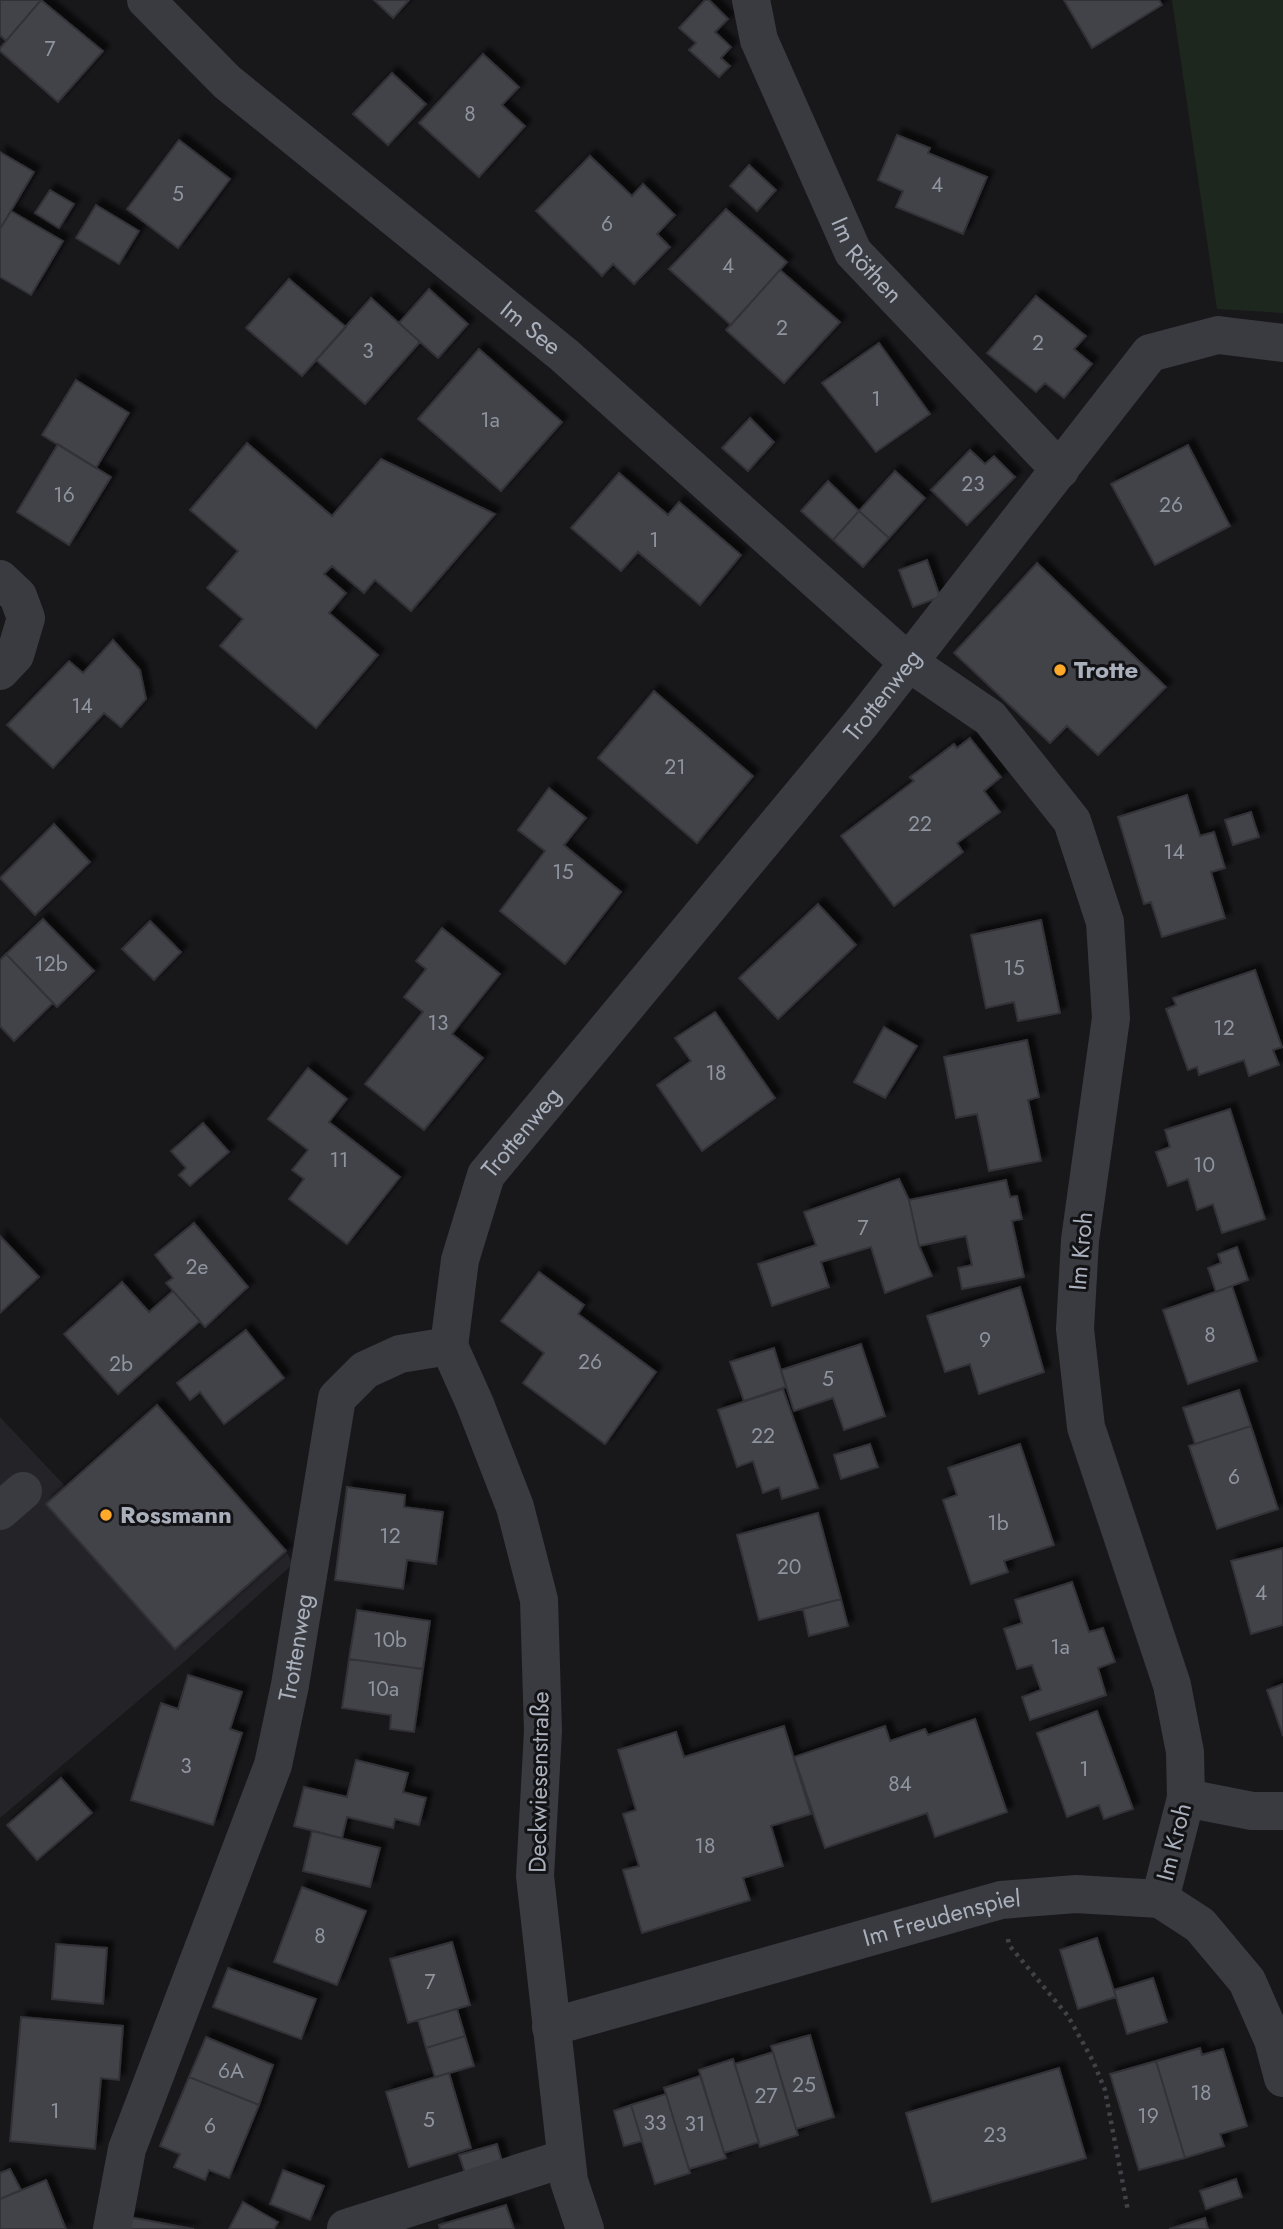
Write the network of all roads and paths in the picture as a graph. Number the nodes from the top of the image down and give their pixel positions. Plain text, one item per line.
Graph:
1 (146, 0) edge
2 (751, 0) edge
3 (1283, 344) edge
4 (1060, 470) junction
5 (0, 579) edge
6 (908, 662) junction
7 (0, 671) edge
8 (449, 1346) junction
9 (1186, 1798) junction
10 (1283, 1811) edge
11 (1160, 1899) junction
12 (1001, 1900) junction
13 (551, 2027) junction
14 (1278, 2040) edge
15 (1283, 2078) edge
16 (566, 2158) junction
17 (1128, 2210) dead end
18 (346, 2228) edge
19 (112, 2229) edge
20 (585, 2229) edge

1 - 6 street, Im See
2 - 4 street, Im Röthen
3 - 4 street, Trottenweg
4 - 6 street, Trottenweg
5 - 7 street
6 - 8 street, Trottenweg
6 - 9 street, Im Kroh
8 - 13 street, Deckwiesenstraße
8 - 19 street, Trottenweg
9 - 10 street
9 - 11 street, Im Kroh
11 - 12 street, Im Freudenspiel
11 - 14 street, Im Freudenspiel
12 - 13 street, Im Freudenspiel
12 - 17 path
13 - 16 street, Deckwiesenstraße
14 - 15 street, Im Freudenspiel
16 - 18 street
16 - 20 street, Deckwiesenstraße

